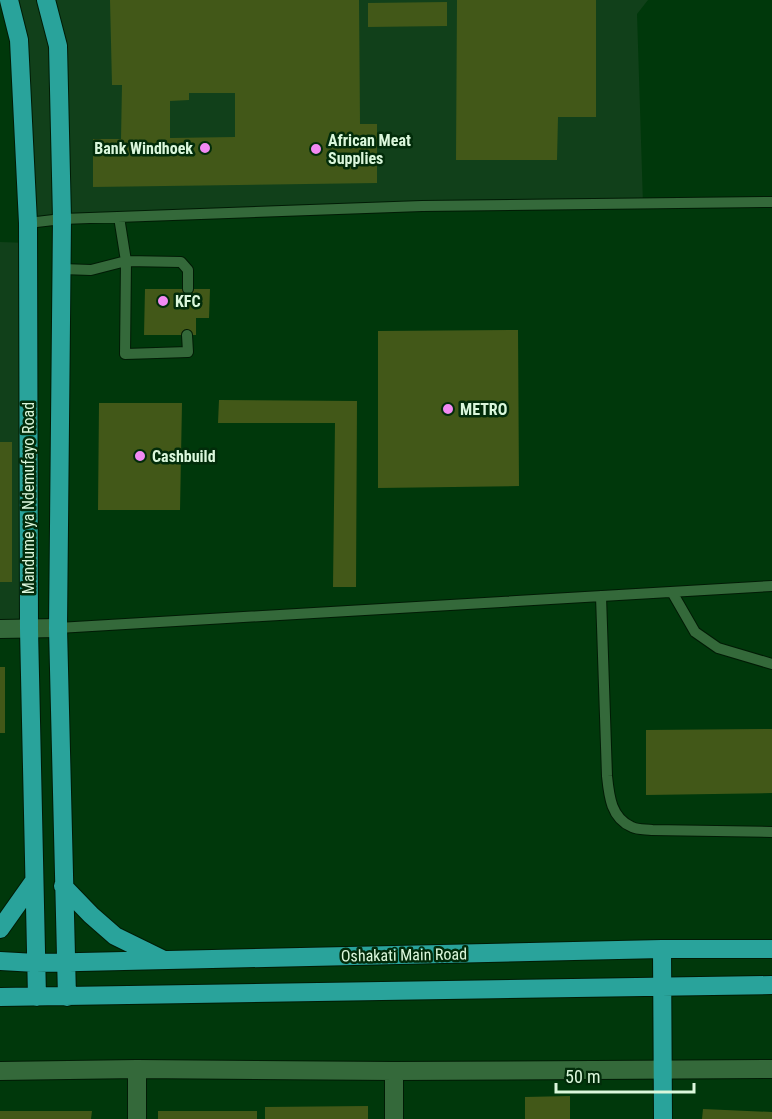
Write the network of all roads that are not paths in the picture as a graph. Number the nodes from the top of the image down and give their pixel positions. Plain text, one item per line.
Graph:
1 (9, 0) edge
2 (46, 0) edge
3 (772, 202) edge
4 (119, 217) junction
5 (62, 219) junction
6 (28, 223) junction
7 (126, 261) junction
8 (62, 269) junction
9 (188, 289) dead end
10 (187, 335) dead end
11 (772, 586) edge
12 (672, 592) junction
13 (601, 596) junction
14 (58, 628) junction
15 (0, 629) edge
16 (28, 629) junction
17 (772, 664) edge
18 (772, 832) edge
19 (34, 881) junction
20 (63, 886) junction
21 (0, 929) edge
22 (662, 949) junction
23 (772, 949) edge
24 (165, 960) junction
25 (0, 961) edge
26 (65, 962) junction
27 (36, 963) junction
28 (772, 985) edge
29 (662, 986) junction
30 (0, 997) edge
31 (67, 997) junction
32 (37, 998) junction
33 (664, 1068) junction
34 (137, 1069) junction
35 (772, 1069) edge
36 (0, 1071) edge
37 (394, 1071) junction
38 (137, 1119) edge
39 (394, 1119) edge
40 (663, 1119) edge

1 - 6 main road, Mandume ya Ndemufayo Road
2 - 5 main road, Mandume ya Ndemufayo Road
3 - 4 lane
4 - 5 lane
4 - 7 lane
5 - 6 lane
5 - 8 main road, Mandume ya Ndemufayo Road
6 - 16 main road, Mandume ya Ndemufayo Road
7 - 8 lane
7 - 9 lane
7 - 10 lane
8 - 14 main road, Mandume ya Ndemufayo Road
11 - 12 lane
12 - 13 lane
12 - 17 lane
13 - 14 lane
13 - 18 lane
14 - 16 street
14 - 20 main road, Mandume ya Ndemufayo Road
15 - 16 street
16 - 19 main road, Mandume ya Ndemufayo Road
19 - 21 main road
19 - 27 main road, Mandume ya Ndemufayo Road
20 - 24 main road
20 - 26 main road, Mandume ya Ndemufayo Road
22 - 23 main road, Oshakati Main Road
22 - 24 main road, Oshakati Main Road
22 - 29 main road
24 - 26 main road, Oshakati Main Road
25 - 27 main road, Oshakati Main Road
26 - 27 main road, Oshakati Main Road
26 - 31 main road, Mandume ya Ndemufayo Road
27 - 32 main road, Mandume ya Ndemufayo Road
28 - 29 main road
29 - 31 main road
29 - 33 main road
30 - 32 main road
31 - 32 main road
33 - 35 street
33 - 37 street
33 - 40 main road
34 - 36 street
34 - 37 street
34 - 38 street
37 - 39 street

